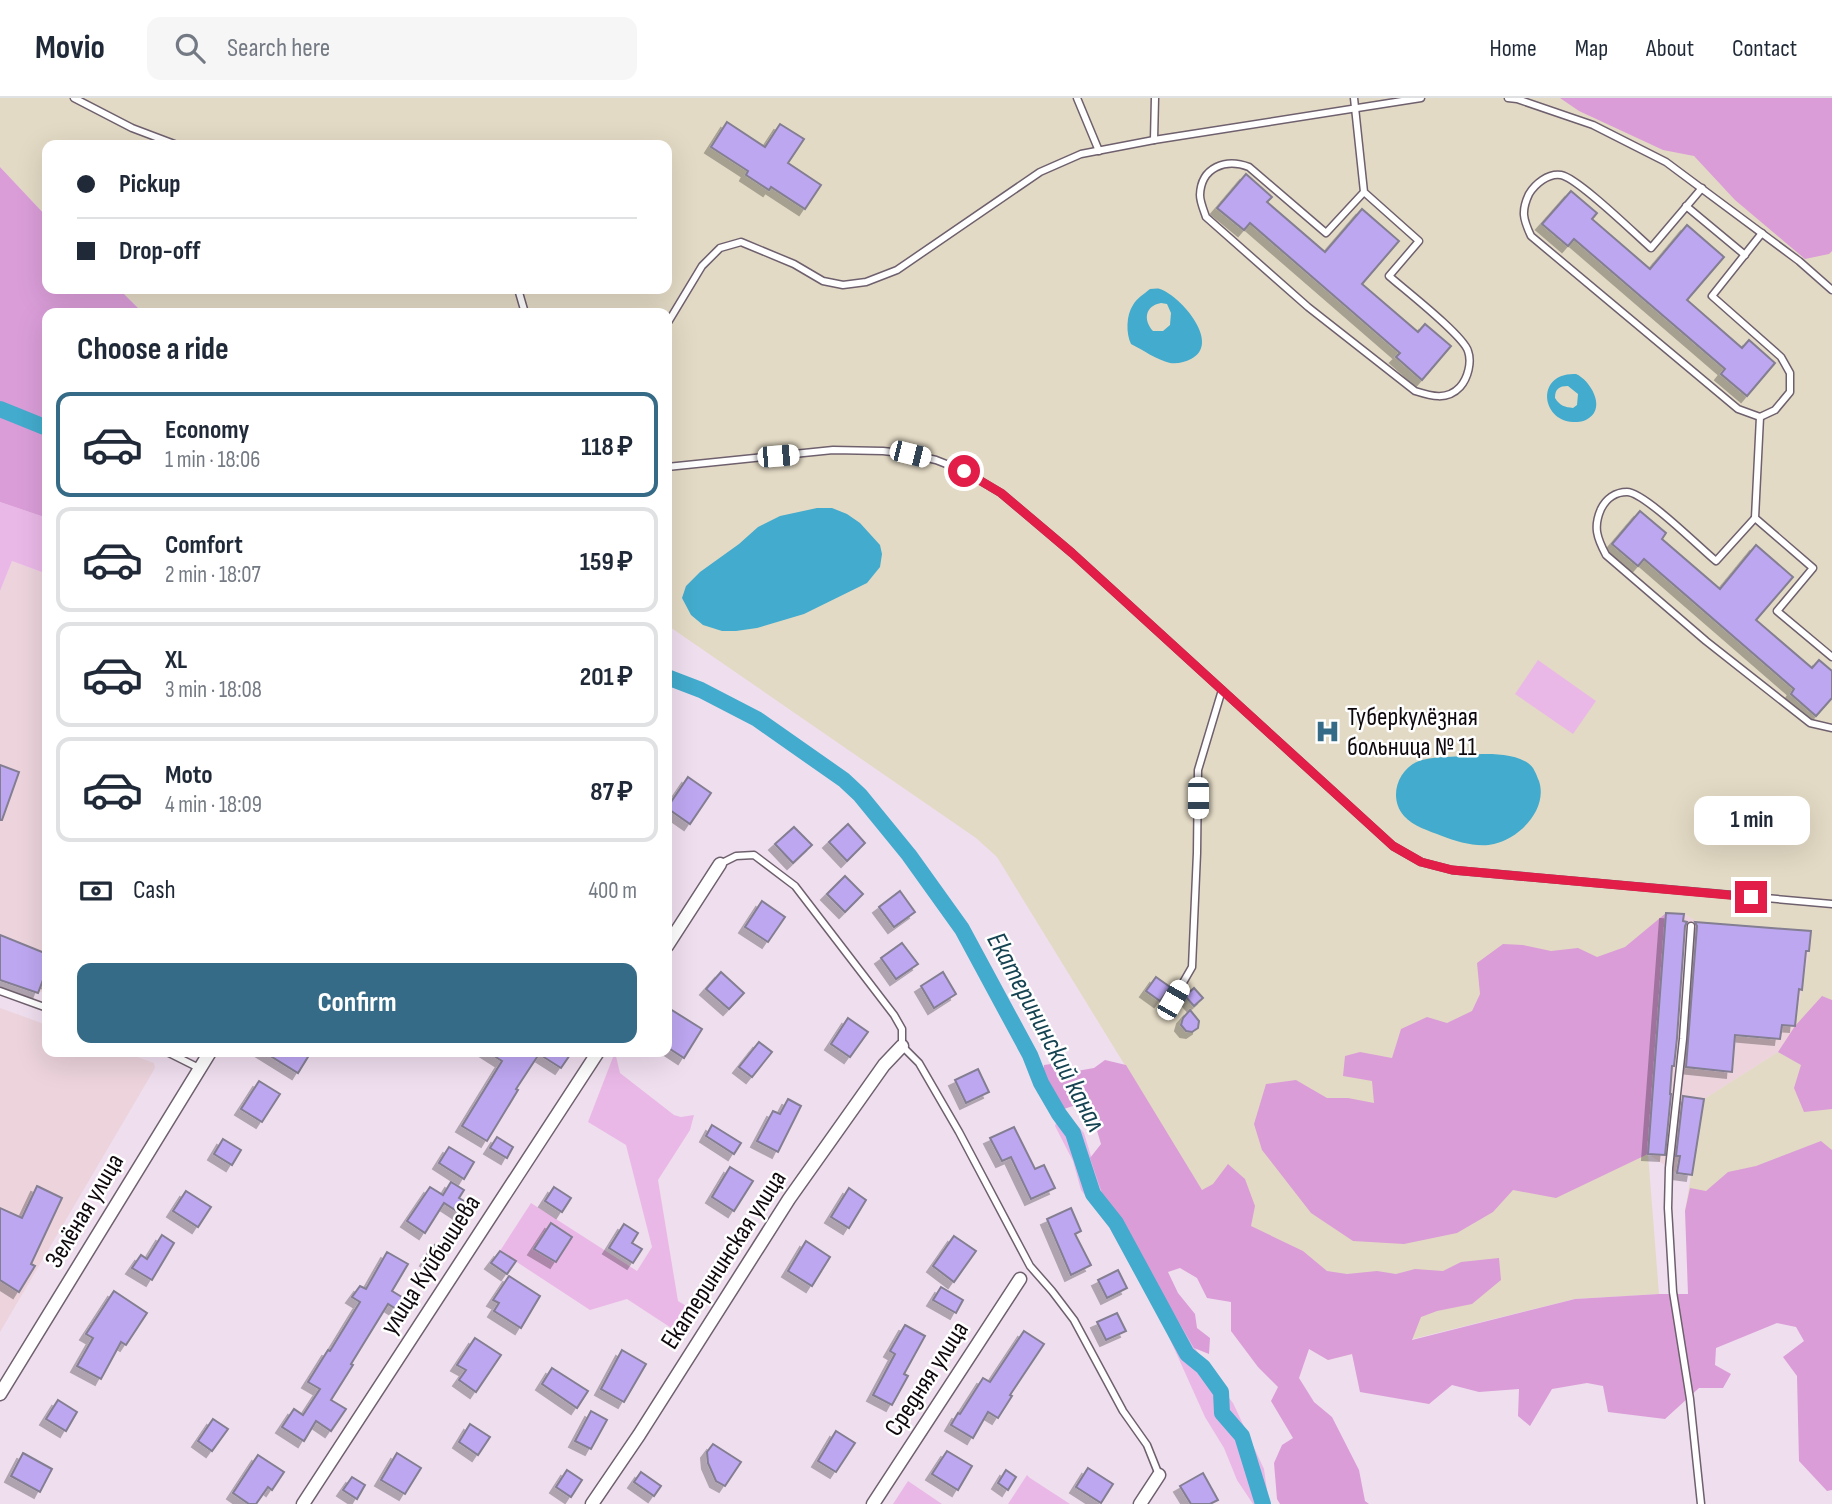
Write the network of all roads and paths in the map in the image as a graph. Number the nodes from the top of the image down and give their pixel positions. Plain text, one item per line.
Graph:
1 (74, 98) edge
2 (1077, 98) edge
3 (1155, 98) edge
4 (1354, 98) edge
5 (1421, 98) edge
6 (1508, 98) edge
7 (1354, 108) junction
8 (164, 140) edge
9 (1154, 140) junction
10 (1099, 151) junction
11 (1702, 188) junction
12 (1364, 192) junction
13 (1686, 206) junction
14 (1762, 233) junction
15 (1745, 255) junction
16 (1832, 289) edge
17 (672, 316) edge
18 (1760, 416) junction
19 (672, 466) edge
20 (1755, 518) junction
21 (1832, 657) edge
22 (1222, 690) junction
23 (1832, 728) edge
24 (720, 864) joint
25 (1832, 904) edge
26 (1691, 926) dead end
27 (672, 938) edge
28 (0, 991) edge
29 (1173, 1000) dead end
30 (42, 1006) edge
31 (902, 1046) junction
32 (177, 1057) edge
33 (207, 1057) edge
34 (595, 1057) edge
35 (199, 1068) junction
36 (1020, 1279) dead end
37 (0, 1394) edge
38 (1159, 1475) joint
39 (303, 1504) edge
40 (592, 1504) edge
41 (873, 1504) edge
42 (1140, 1504) edge
43 (1701, 1504) edge

1 - 8 lane
2 - 10 lane
3 - 9 lane
4 - 7 lane
5 - 7 lane
6 - 11 lane
7 - 9 lane
7 - 12 lane
9 - 10 lane
10 - 17 lane
11 - 13 lane
11 - 14 lane
12 - 12 lane
13 - 15 lane
13 - 18 lane
14 - 15 lane
14 - 16 lane
15 - 18 lane
18 - 20 lane
19 - 22 lane
20 - 21 lane
20 - 23 lane
22 - 25 lane
22 - 29 lane
24 - 27 street
24 - 31 lane
26 - 43 lane
28 - 30 lane
31 - 38 lane
31 - 40 street, Екатерининская улица
32 - 35 lane
33 - 35 street, Зелёная улица
34 - 39 street, улица Куйбышева
35 - 37 street, Зелёная улица
36 - 41 street, Средняя улица
38 - 42 street

